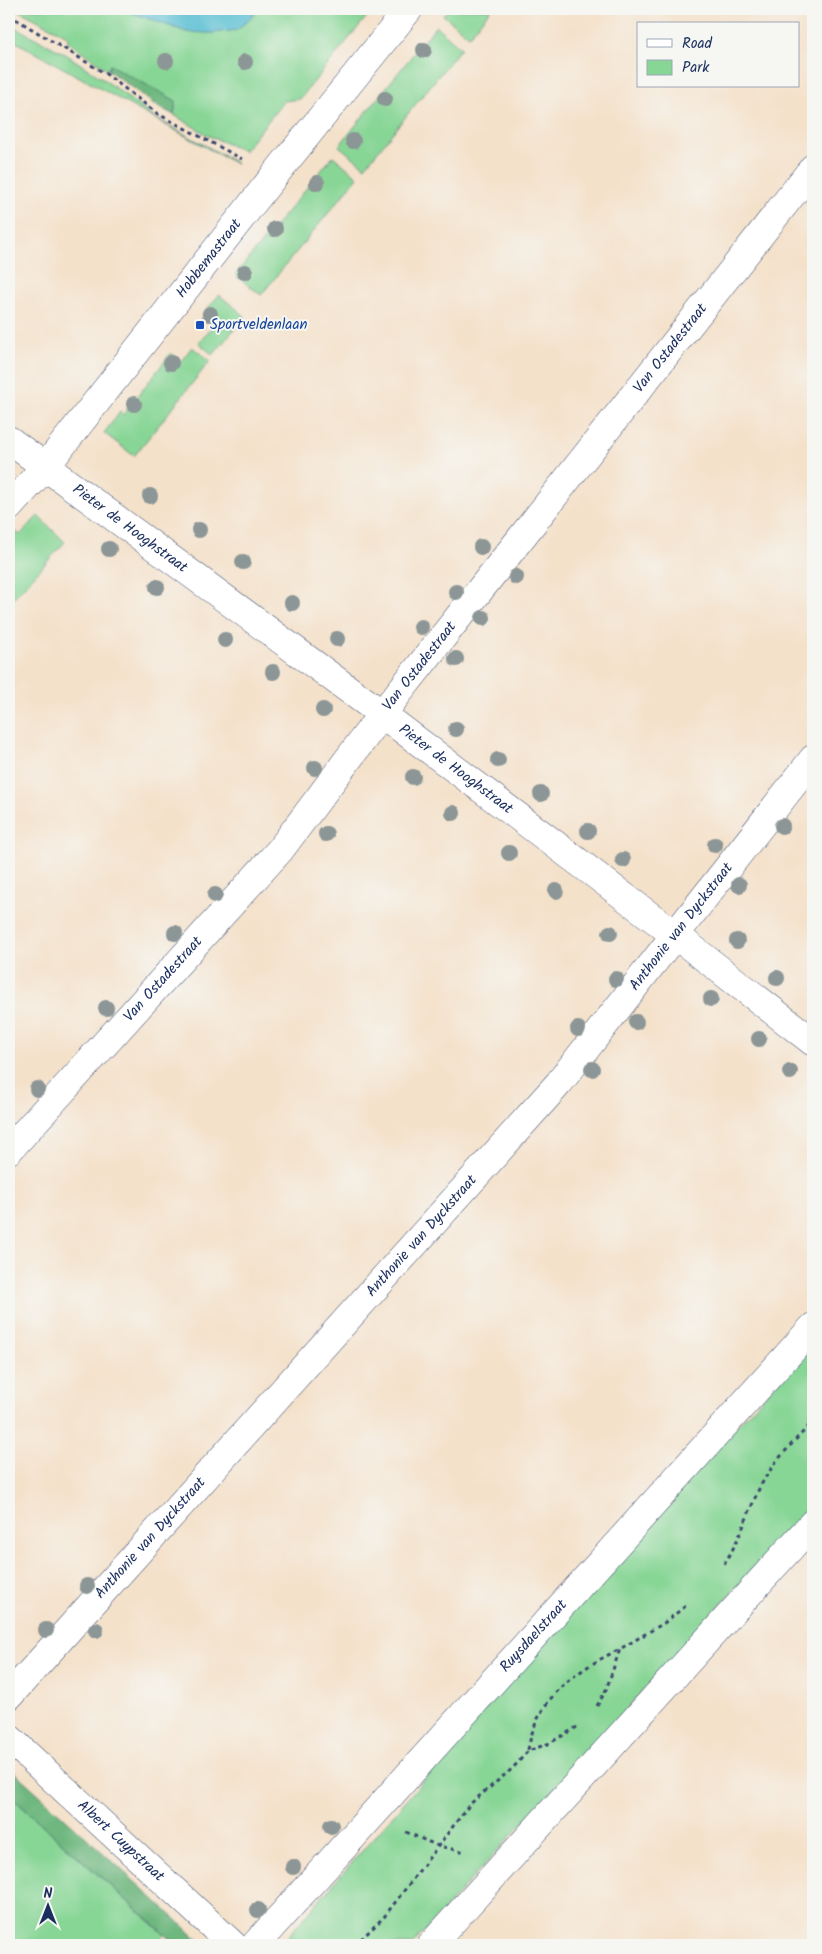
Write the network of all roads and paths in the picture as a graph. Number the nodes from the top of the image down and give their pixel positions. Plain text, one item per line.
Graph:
1 (409, 9) edge
2 (9, 15) edge
3 (813, 168) edge
4 (274, 176) junction
5 (9, 440) edge
6 (46, 466) junction
7 (9, 508) edge
8 (382, 714) junction
9 (813, 759) edge
10 (674, 934) junction
11 (813, 1042) edge
12 (9, 1150) edge
13 (813, 1326) edge
14 (813, 1422) edge
15 (813, 1523) edge
16 (722, 1568) dead end
17 (691, 1602) dead end
18 (620, 1649) junction
19 (9, 1696) edge
20 (596, 1707) dead end
21 (578, 1726) dead end
22 (9, 1738) edge
23 (528, 1751) junction
24 (233, 1945) edge
25 (255, 1945) edge
26 (354, 1945) edge
27 (431, 1945) edge

1 - 4 street, Hobbemastraat
2 - 4 path
3 - 8 street, Van Ostadestraat
4 - 6 street, Hobbemastraat
5 - 6 street
6 - 7 street, Hobbemastraat
6 - 8 street, Pieter de Hooghstraat
8 - 10 street, Pieter de Hooghstraat
8 - 12 street, Van Ostadestraat
9 - 10 street, Anthonie van Dyckstraat
10 - 11 street, Pieter de Hooghstraat
10 - 19 street, Anthonie van Dyckstraat
13 - 25 street, Ruysdaelstraat
14 - 16 path
15 - 27 street
17 - 18 path
18 - 20 path
18 - 23 path
21 - 23 path
22 - 24 street, Albert Cuypstraat
23 - 26 path

